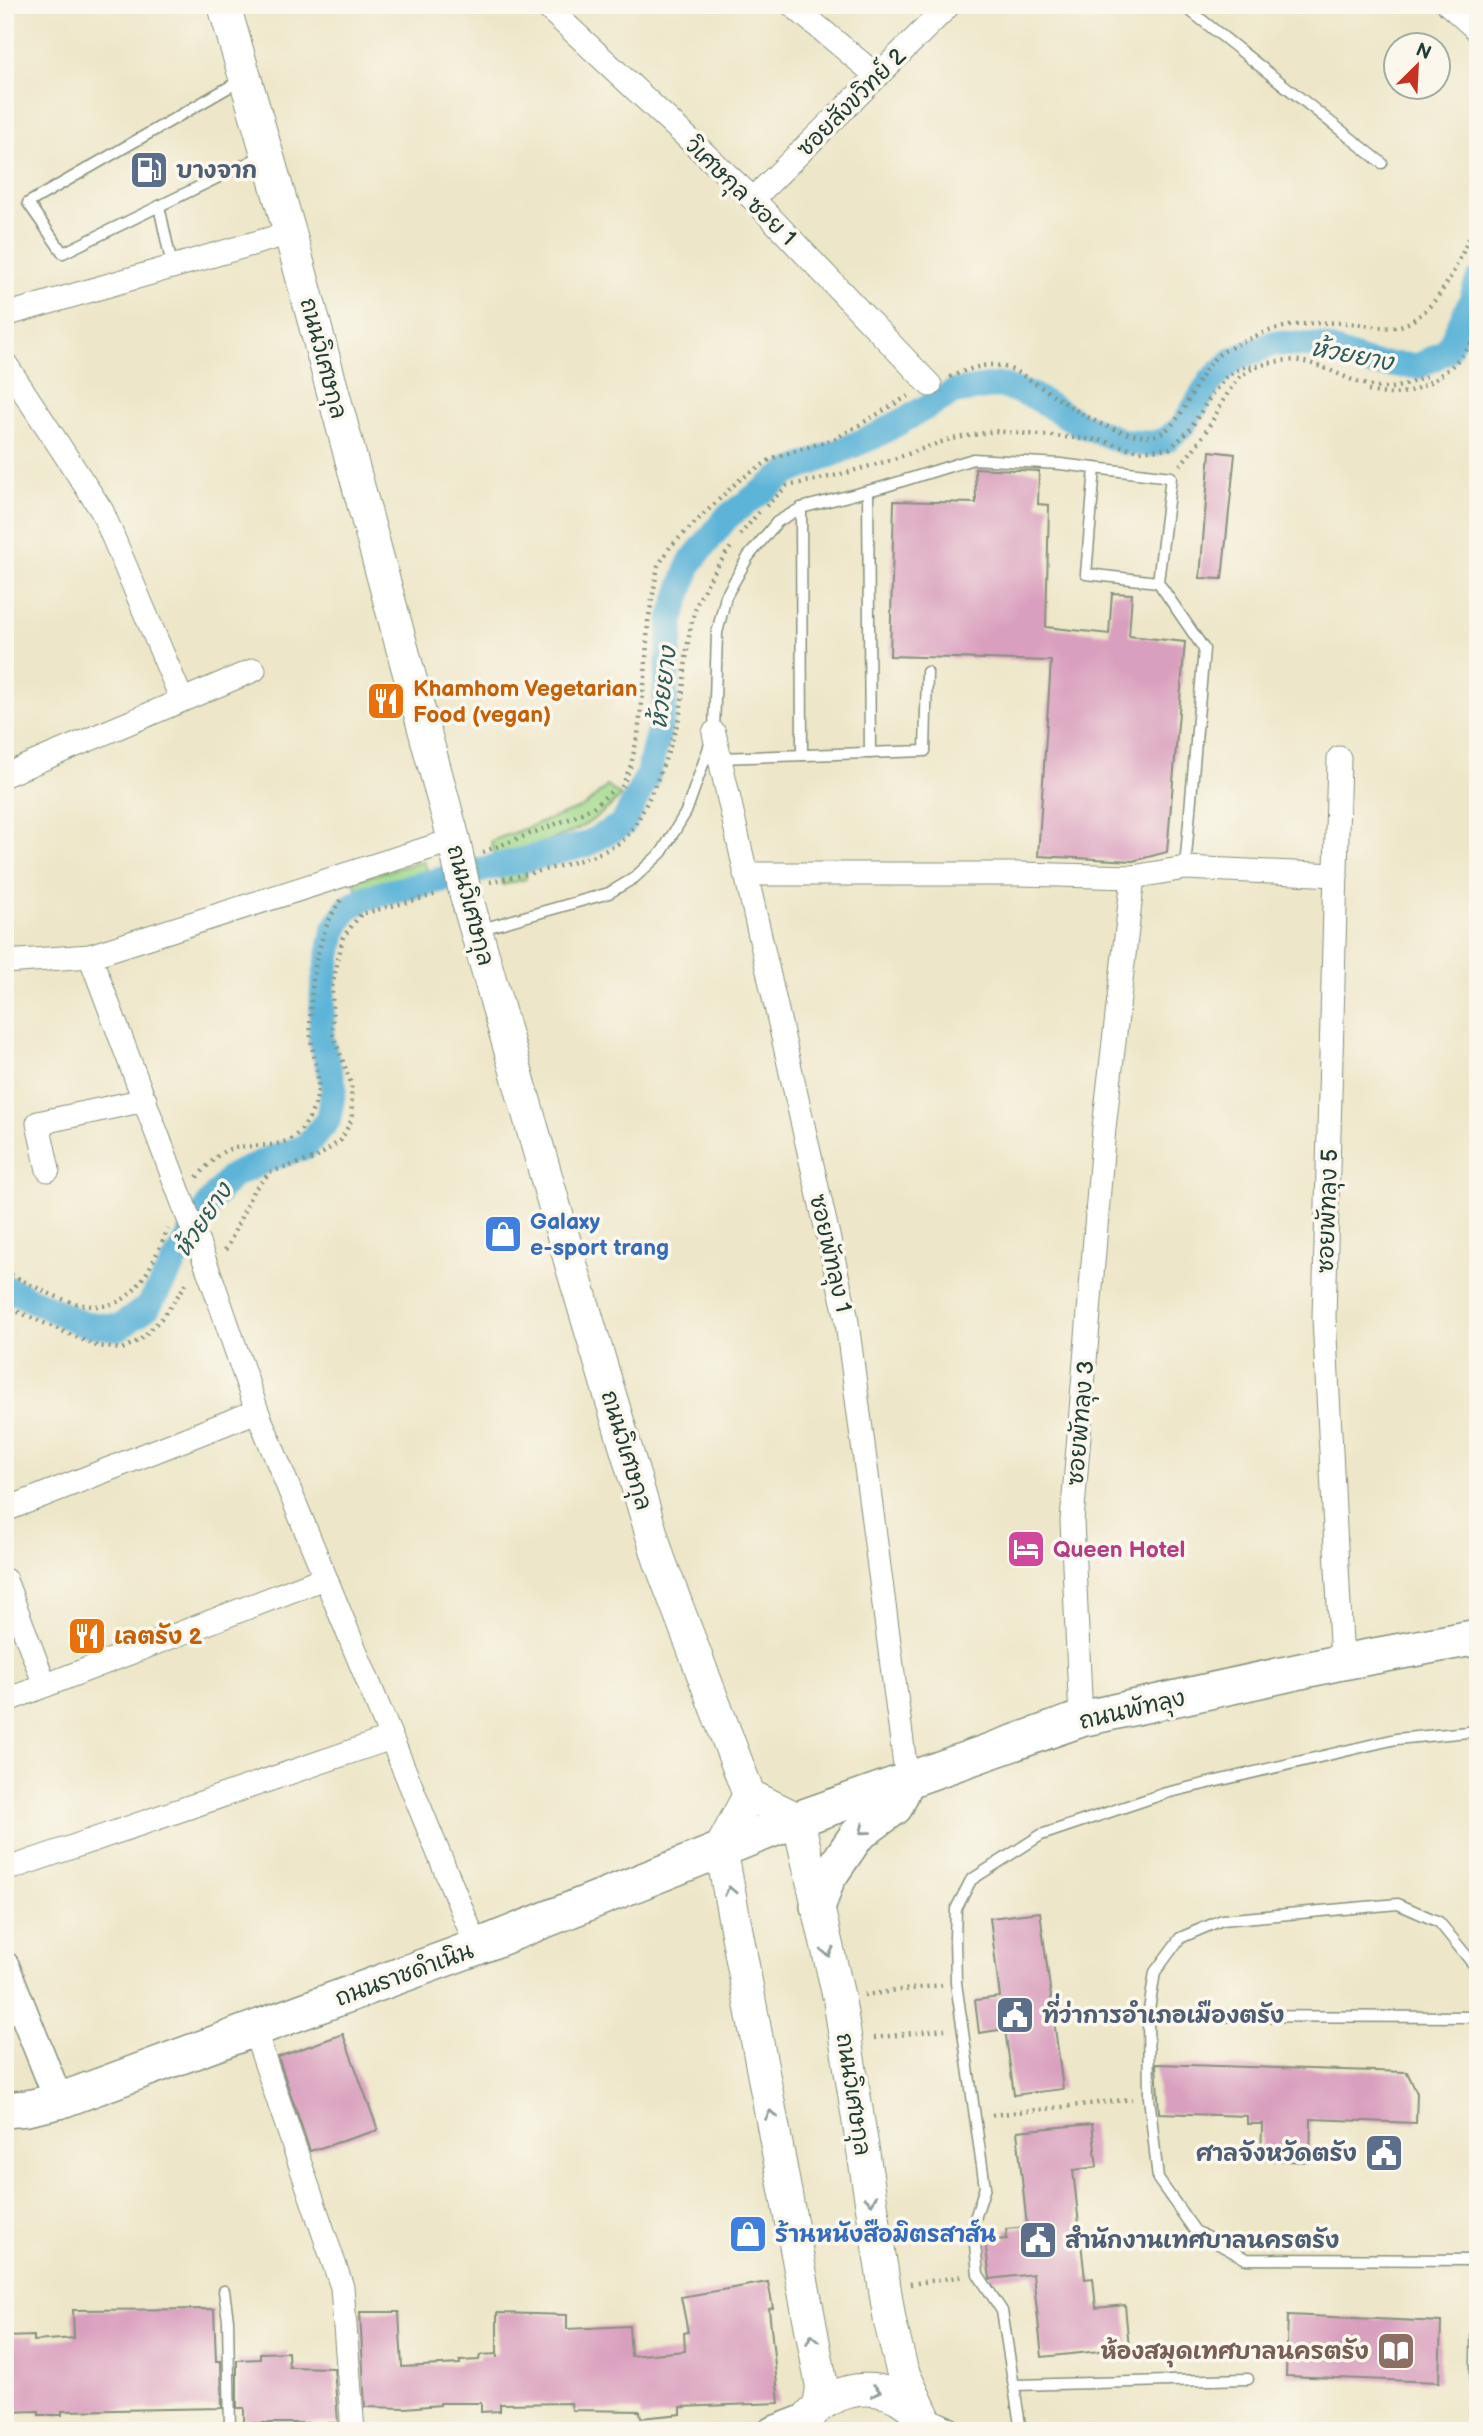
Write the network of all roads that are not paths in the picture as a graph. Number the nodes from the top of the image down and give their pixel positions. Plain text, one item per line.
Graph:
1 (224, 5) edge
2 (545, 5) edge
3 (792, 5) edge
4 (949, 5) edge
5 (1182, 5) edge
6 (1449, 5) edge
7 (1478, 31) edge
8 (877, 76) junction
9 (245, 78) junction
10 (267, 153) junction
11 (1382, 163) dead end
12 (753, 199) junction
13 (159, 206) junction
14 (290, 233) junction
15 (172, 266) junction
16 (5, 315) edge
17 (5, 363) edge
18 (930, 385) dead end
19 (1095, 468) junction
20 (868, 491) junction
21 (801, 508) junction
22 (1158, 582) junction
23 (254, 670) dead end
24 (927, 672) dead end
25 (182, 700) junction
26 (714, 733) junction
27 (870, 753) junction
28 (802, 755) junction
29 (719, 758) junction
30 (1339, 758) dead end
31 (5, 775) edge
32 (1185, 868) junction
33 (745, 874) junction
34 (1336, 875) junction
35 (1133, 877) junction
36 (464, 887) junction
37 (90, 956) junction
38 (5, 962) edge
39 (145, 1100) junction
40 (48, 1170) dead end
41 (257, 1411) junction
42 (5, 1510) edge
43 (324, 1577) junction
44 (5, 1580) edge
45 (1478, 1637) edge
46 (1342, 1662) junction
47 (46, 1685) junction
48 (5, 1701) edge
49 (1081, 1719) junction
50 (1478, 1731) edge
51 (391, 1738) junction
52 (907, 1780) junction
53 (748, 1795) junction
54 (798, 1819) junction
55 (722, 1848) junction
56 (5, 1870) edge
57 (818, 1906) junction
58 (477, 1947) junction
59 (5, 1966) edge
60 (1478, 1970) edge
61 (1148, 2016) junction
62 (1478, 2017) edge
63 (254, 2029) junction
64 (59, 2101) junction
65 (5, 2110) edge
66 (1478, 2223) edge
67 (1477, 2260) edge
68 (224, 2291) dead end
69 (1477, 2356) edge
70 (1248, 2379) dead end
71 (1015, 2385) junction
72 (809, 2418) edge
73 (934, 2427) edge
74 (230, 2431) edge
75 (353, 2431) edge
76 (772, 2431) edge
77 (1021, 2431) edge
78 (1475, 2431) edge

1 - 9 main road, ถนนวิเศษกุล
2 - 12 street, วิเศษกุล ซอย 1
3 - 8 street
4 - 8 street, ซอยสังขวิทย์ 2
5 - 11 lane
6 - 7 street
8 - 12 street, ซอยสังขวิทย์ 2
9 - 10 main road, ถนนวิเศษกุล
9 - 13 lane
10 - 13 lane
10 - 14 main road, ถนนวิเศษกุล
12 - 18 street, วิเศษกุล ซอย 1
13 - 15 lane
14 - 15 street
14 - 36 main road, ถนนวิเศษกุล
15 - 16 street
17 - 25 street
19 - 20 lane
19 - 22 lane
19 - 22 lane
20 - 21 lane
20 - 27 lane
21 - 26 lane
21 - 28 lane
22 - 32 lane
23 - 25 street
24 - 27 lane
25 - 31 street
26 - 29 street, ซอยพัทลุง 1
26 - 36 lane
27 - 28 lane
28 - 29 lane
29 - 33 street, ซอยพัทลุง 1
30 - 34 street, ซอยพัทลุง 5
32 - 34 street
32 - 35 street
33 - 35 street
33 - 52 street, ซอยพัทลุง 1
34 - 46 street, ซอยพัทลุง 5
35 - 49 street, ซอยพัทลุง 3
36 - 37 street
36 - 53 main road, ถนนวิเศษกุล
37 - 38 street
37 - 39 street
39 - 40 street
39 - 41 street
41 - 42 street
41 - 43 street
43 - 47 street
43 - 51 street
44 - 47 street
45 - 46 main road, ถนนพัทลุง
46 - 49 main road, ถนนพัทลุง
47 - 48 street
49 - 52 main road, ถนนพัทลุง
50 - 71 lane
51 - 56 street
51 - 58 street
52 - 54 main road, ถนนพัทลุง
52 -> 57 main road
53 - 54 main road
53 - 55 main road
54 - 55 main road, ถนนราชดำเนิน
54 - 57 main road, ถนนวิเศษกุล
55 - 58 main road, ถนนราชดำเนิน
72 -> 55 main road
57 -> 73 main road, ถนนวิเศษกุล
58 - 63 main road, ถนนราชดำเนิน
59 - 64 street
60 - 61 lane
61 - 62 lane
61 - 67 lane
63 - 64 main road, ถนนราชดำเนิน
63 - 75 street
64 - 65 main road, ถนนราชดำเนิน
66 - 67 lane
67 - 69 lane
68 - 74 lane
69 - 78 lane
70 - 71 lane
71 - 77 lane
72 -> 73 main road
72 - 76 street

